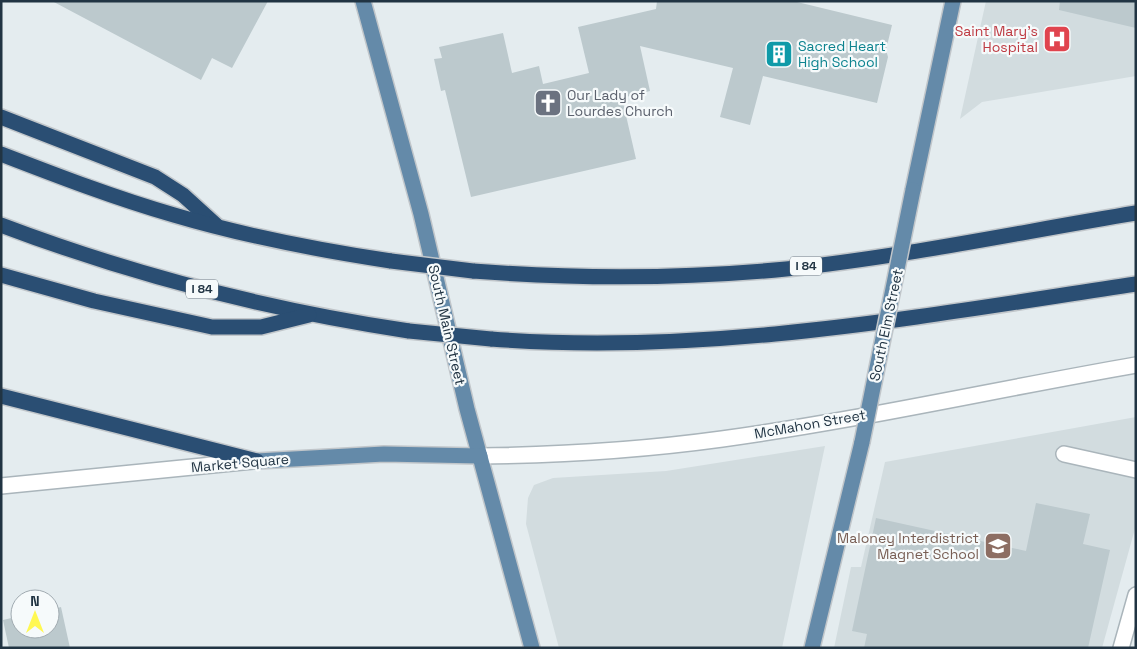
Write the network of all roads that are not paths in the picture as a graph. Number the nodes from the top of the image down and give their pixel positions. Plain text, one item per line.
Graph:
1 (363, 1) edge
2 (953, 1) edge
3 (1, 117) edge
4 (1, 154) edge
5 (1136, 213) edge
6 (1, 224) edge
7 (219, 228) junction
8 (1, 275) edge
9 (1136, 284) edge
10 (310, 315) junction
11 (1136, 364) edge
12 (1, 396) edge
13 (1064, 454) dead end
14 (480, 456) junction
15 (257, 461) junction
16 (1136, 470) edge
17 (1, 486) edge
18 (1136, 595) edge
19 (532, 648) edge
20 (812, 648) edge
21 (1122, 648) edge

1 - 14 main road, South Main Street
2 - 20 main road, South Elm Street, bridge
3 - 7 highway
4 - 7 highway, I 84
5 - 7 highway, I 84, bridge
6 - 10 highway, I 84
8 - 10 highway
9 - 10 highway, I 84, bridge
11 - 14 street, McMahon Street
12 - 15 highway
13 - 16 street
14 - 15 main road, Market Square
14 - 19 main road, South Main Street
15 - 17 street, Market Square
18 - 21 street

